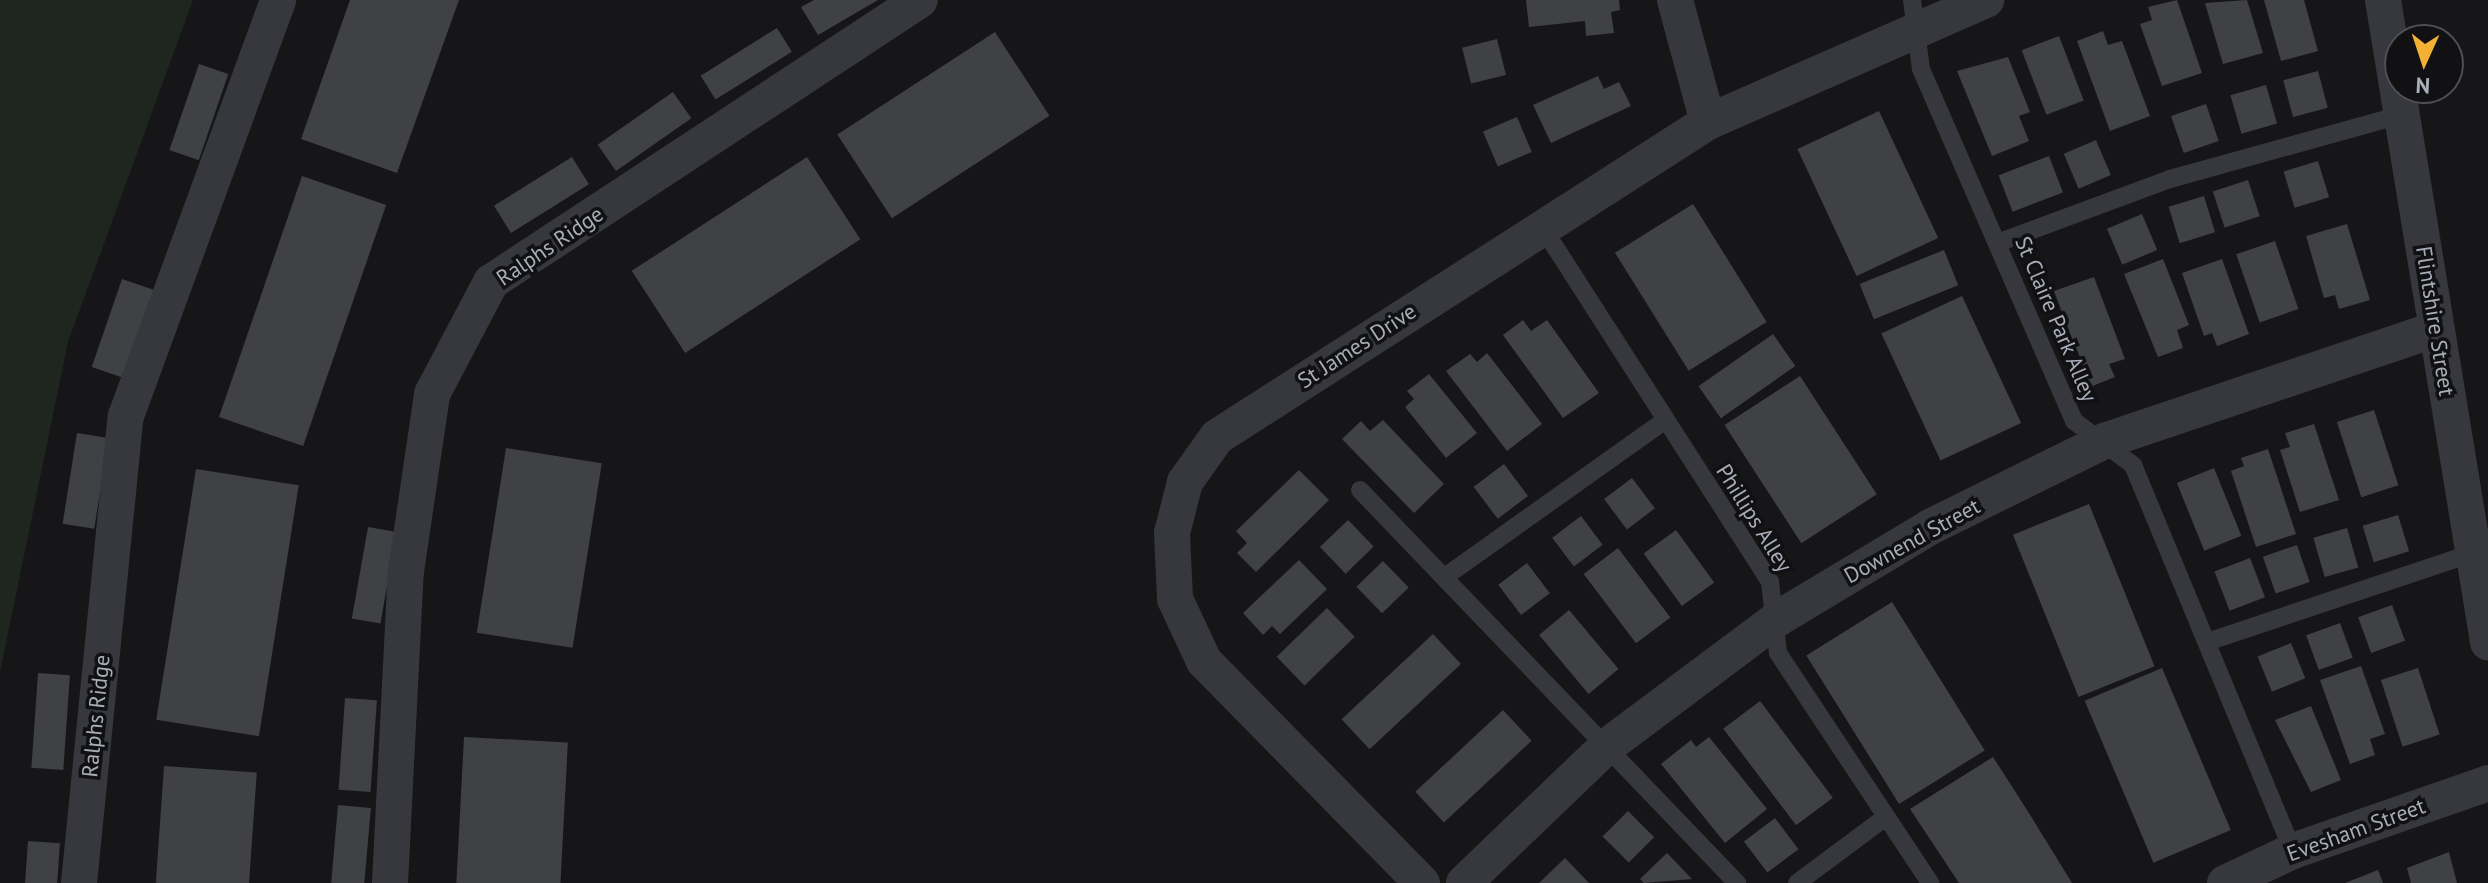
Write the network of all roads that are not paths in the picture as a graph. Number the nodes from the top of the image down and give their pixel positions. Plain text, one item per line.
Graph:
1 (278, 0) edge
2 (920, 0) edge
3 (1675, 0) edge
4 (1986, 0) edge
5 (2383, 0) edge
6 (1913, 13) edge
7 (2401, 115) junction
8 (1708, 122) junction
9 (1541, 225) junction
10 (1997, 243) junction
11 (2437, 329) junction
12 (1663, 422) junction
13 (2104, 441) junction
14 (1360, 490) dead end
15 (2473, 553) junction
16 (1446, 576) junction
17 (1777, 619) junction
18 (2207, 642) junction
19 (2488, 642) edge
20 (1606, 747) junction
21 (2488, 783) edge
22 (1886, 817) junction
23 (2293, 851) junction
24 (79, 883) edge
25 (390, 883) edge
26 (1422, 883) edge
27 (1464, 883) edge
28 (1737, 883) edge
29 (1797, 883) edge
30 (1930, 883) edge
31 (2225, 883) edge

1 - 24 street, Ralphs Ridge
2 - 25 street, Ralphs Ridge
3 - 8 street
4 - 6 street, St James Drive
5 - 7 street, Flintshire Street
6 - 8 street, St James Drive
6 - 10 lane, St Claire Park Alley
7 - 10 lane
7 - 11 street, Flintshire Street
8 - 9 street, St James Drive
9 - 12 lane, Phillips Alley
9 - 26 street, St James Drive
10 - 13 lane, St Claire Park Alley
11 - 13 street, Downend Street
11 - 15 street, Flintshire Street
12 - 16 lane
12 - 17 lane, Phillips Alley
13 - 17 street, Downend Street
13 - 18 lane, St Claire Park Alley
14 - 16 lane
15 - 18 lane
15 - 19 street, Flintshire Street
16 - 20 lane
17 - 20 street, Downend Street
17 - 22 lane, Phillips Alley
18 - 23 lane, St Claire Park Alley
20 - 27 street, Downend Street
20 - 28 lane
21 - 23 street, Evesham Street
22 - 29 lane
22 - 30 lane, Phillips Alley
23 - 31 street, Evesham Street

